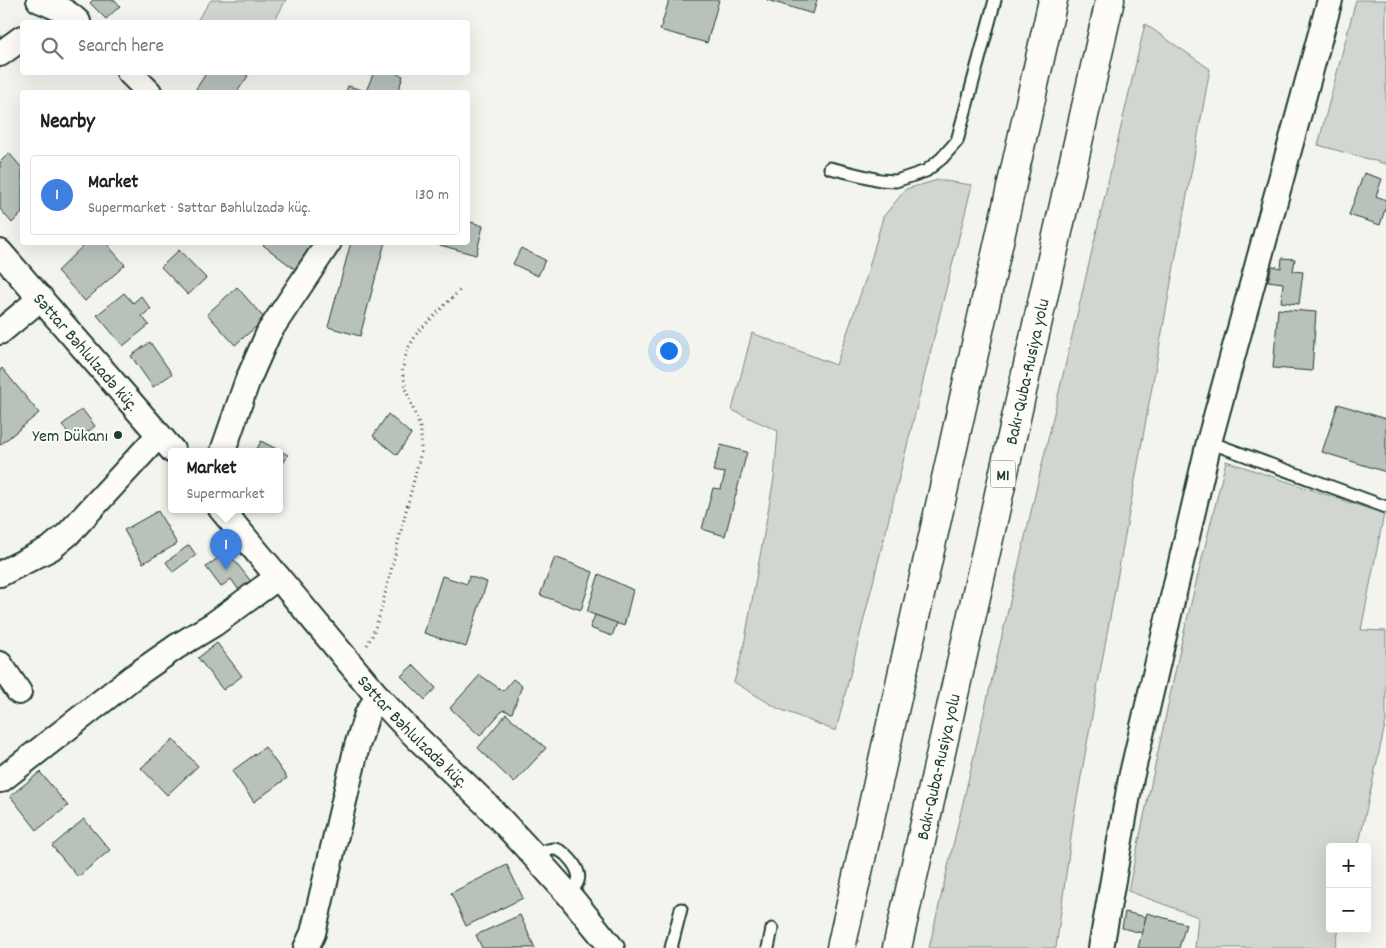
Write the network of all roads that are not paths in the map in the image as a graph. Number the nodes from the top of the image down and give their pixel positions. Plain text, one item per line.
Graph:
1 (995, 0) edge
2 (1053, 0) edge
3 (1110, 0) edge
4 (1330, 0) edge
5 (44, 7) edge
6 (76, 20) edge
7 (20, 39) edge
8 (0, 54) edge
9 (132, 75) edge
10 (147, 90) edge
11 (830, 168) dead end
12 (327, 245) edge
13 (0, 252) edge
14 (41, 298) junction
15 (0, 332) edge
16 (1209, 442) junction
17 (166, 443) edge
18 (223, 448) edge
19 (1386, 507) edge
20 (224, 513) edge
21 (0, 574) edge
22 (278, 577) junction
23 (0, 664) edge
24 (19, 692) dead end
25 (378, 697) junction
26 (1, 780) edge
27 (681, 909) dead end
28 (772, 929) dead end
29 (306, 948) edge
30 (612, 948) edge
31 (672, 948) edge
32 (768, 948) edge
33 (841, 948) edge
34 (897, 948) edge
35 (1101, 948) edge

1 - 11 lane
2 - 33 highway
3 - 34 highway, Bakı-Quba-Rusiya yolu / M1
4 - 16 street
5 - 6 street
7 - 8 street
9 - 10 street
12 - 18 street
13 - 14 street, Səttar Bəhlulzadə küç.
14 - 15 street
14 - 17 street, Səttar Bəhlulzadə küç.
16 - 19 lane
16 - 35 street
17 - 21 street
20 - 22 street, Səttar Bəhlulzadə küç.
22 - 25 street, Səttar Bəhlulzadə küç.
22 - 26 street
23 - 24 street
25 - 29 street
25 - 30 street, Səttar Bəhlulzadə küç.
27 - 31 lane
28 - 32 lane

